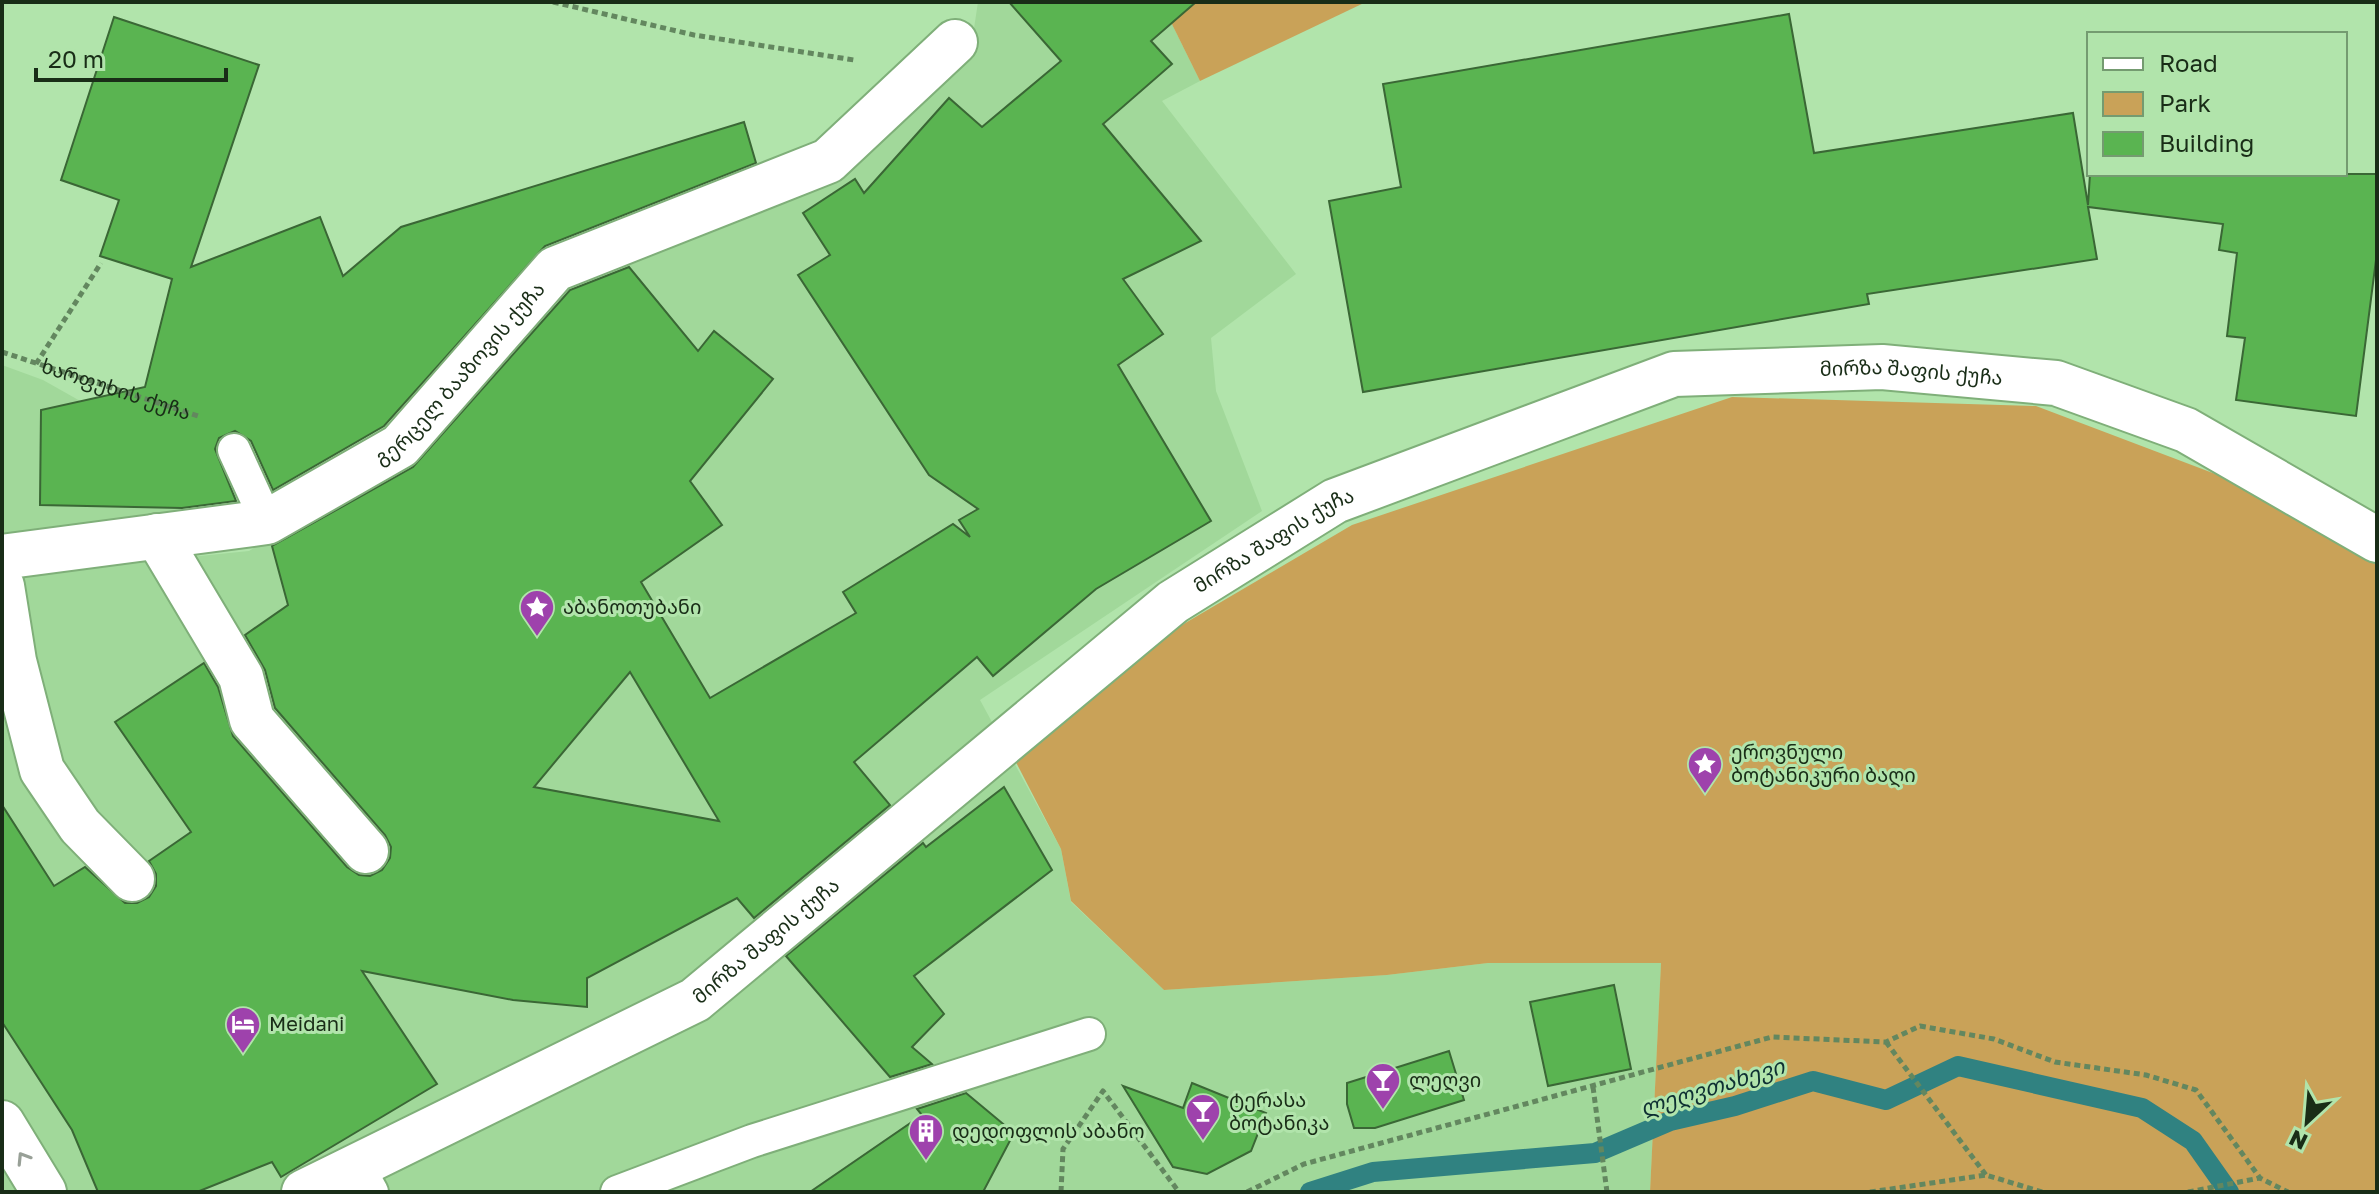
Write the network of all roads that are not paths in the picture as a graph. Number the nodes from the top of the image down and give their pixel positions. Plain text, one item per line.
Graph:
1 (955, 42) dead end
2 (234, 450) road end
3 (267, 522) junction
4 (157, 536) junction
5 (2377, 540) edge
6 (2, 557) edge
7 (2, 586) edge
8 (366, 851) dead end
9 (132, 879) dead end
10 (1089, 1034) dead end
11 (2, 1123) edge
12 (364, 1179) edge
13 (44, 1192) edge
14 (304, 1192) edge
15 (617, 1192) edge

1 - 3 street, გერცელ ბააზოვის ქუჩა
2 - 3 lane
3 - 4 street, გერცელ ბააზოვის ქუჩა
4 - 6 street, გერცელ ბააზოვის ქუჩა
4 - 8 street
5 - 12 street, მირზა შაფის ქუჩა
7 - 9 street
10 - 15 lane
13 -> 11 street
12 - 14 street, მირზა შაფის ქუჩა

